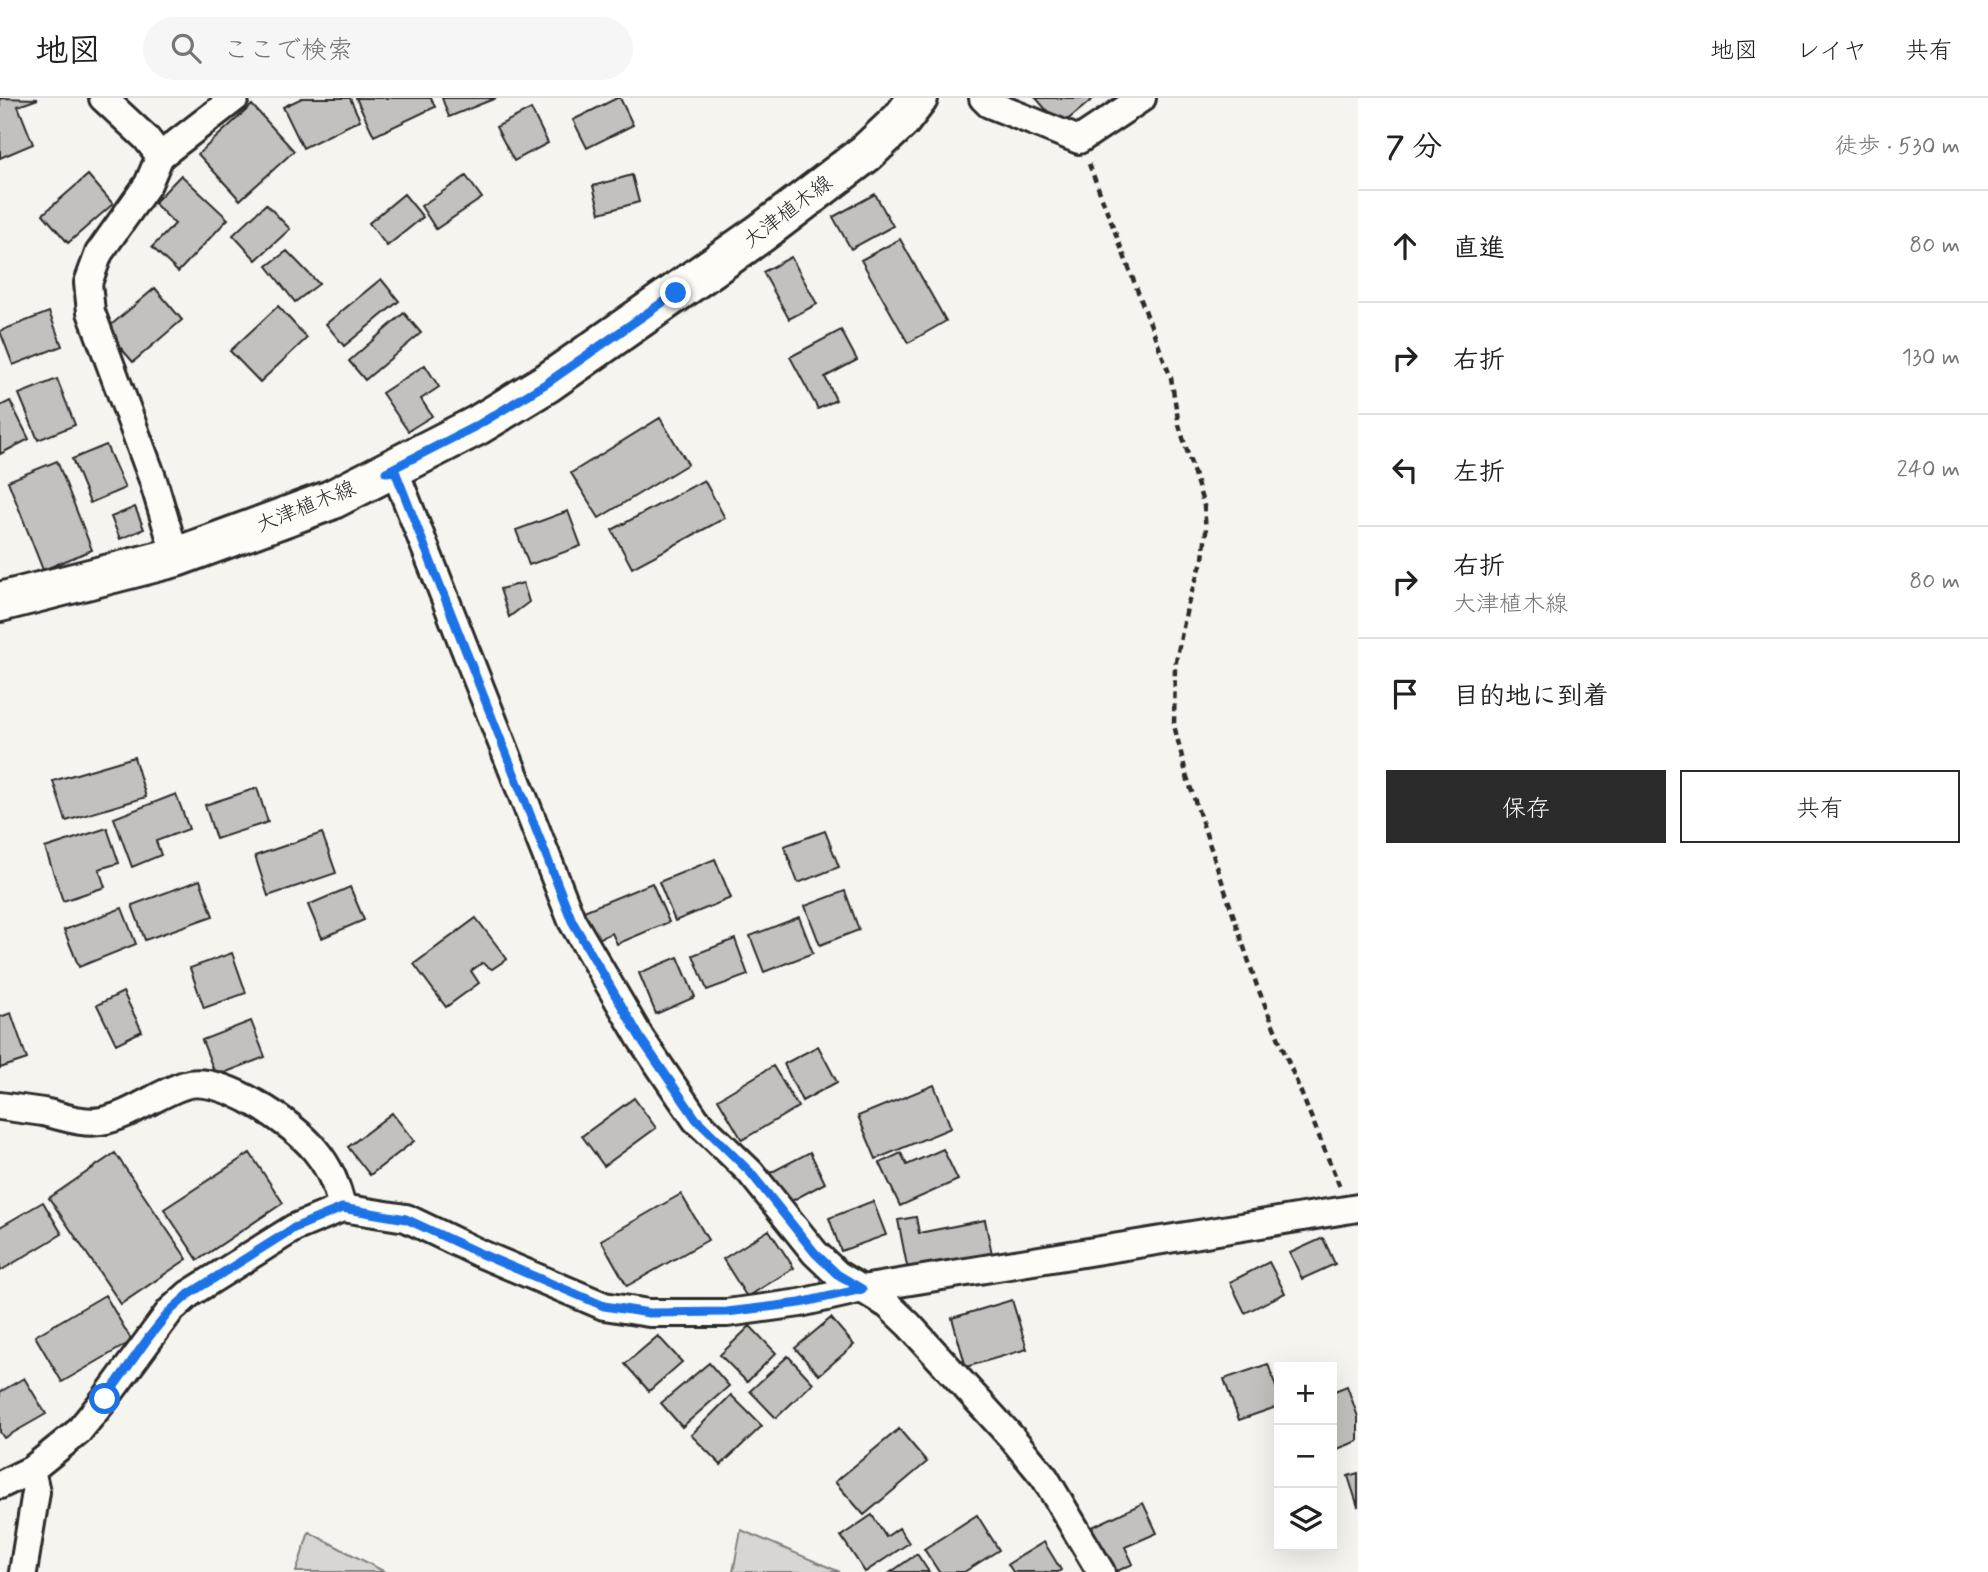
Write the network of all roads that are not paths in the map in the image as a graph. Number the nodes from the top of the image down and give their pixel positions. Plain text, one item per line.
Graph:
1 (103, 98) edge
2 (235, 98) edge
3 (918, 98) edge
4 (983, 98) edge
5 (1142, 98) edge
6 (160, 156) junction
7 (386, 472) junction
8 (176, 557) junction
9 (0, 602) edge
10 (0, 1106) edge
11 (342, 1208) junction
12 (1355, 1216) edge
13 (862, 1289) junction
14 (31, 1470) junction
15 (0, 1485) edge
16 (23, 1572) edge
17 (1101, 1572) edge

1 - 6 street
2 - 6 street
3 - 7 main road, 大津植木線
4 - 5 street
6 - 8 street
7 - 8 main road, 大津植木線
7 - 13 street
8 - 9 main road, 大津植木線
10 - 11 street
11 - 13 street
11 - 14 street
12 - 13 street
13 - 17 street
14 - 15 street
14 - 16 street

